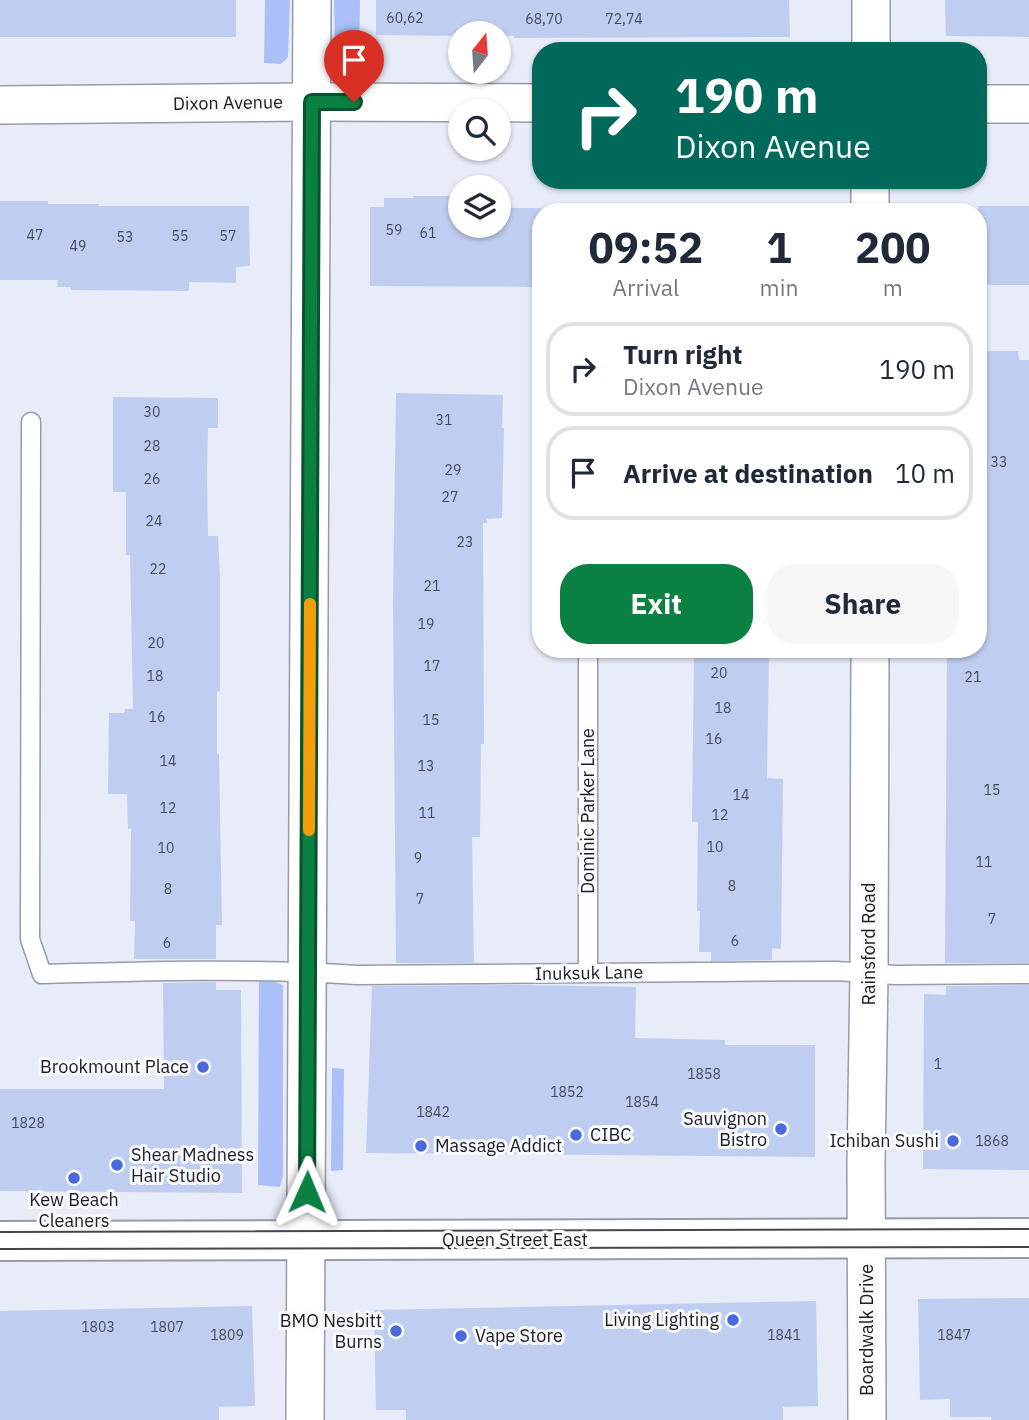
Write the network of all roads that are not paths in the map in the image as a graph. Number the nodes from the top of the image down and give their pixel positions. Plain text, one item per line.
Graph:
1 (312, 0) edge
2 (871, 0) edge
3 (871, 42) edge
4 (312, 102) junction
5 (532, 103) edge
6 (987, 104) edge
7 (1029, 104) edge
8 (0, 105) edge
9 (31, 422) dead end
10 (588, 658) edge
11 (870, 658) edge
12 (309, 972) junction
13 (588, 972) junction
14 (869, 974) junction
15 (1029, 974) edge
16 (1029, 1238) edge
17 (867, 1239) junction
18 (306, 1240) junction
19 (0, 1241) edge
20 (305, 1420) edge
21 (867, 1420) edge

1 - 4 street
2 - 3 street
4 - 5 street, Dixon Avenue
4 - 8 street, Dixon Avenue
4 - 12 street
6 - 7 street
9 - 12 lane, Inuksuk Lane
10 - 13 lane, Dominic Parker Lane
11 - 14 street, Rainsford Road
12 - 13 lane, Inuksuk Lane
12 - 18 street
13 - 14 lane, Inuksuk Lane
14 - 15 lane, Inuksuk Lane
14 - 17 street, Rainsford Road
16 - 17 main road, Queen Street East
17 - 18 main road, Queen Street East
17 - 21 street, Boardwalk Drive
18 - 19 main road, Queen Street East
18 - 20 street

